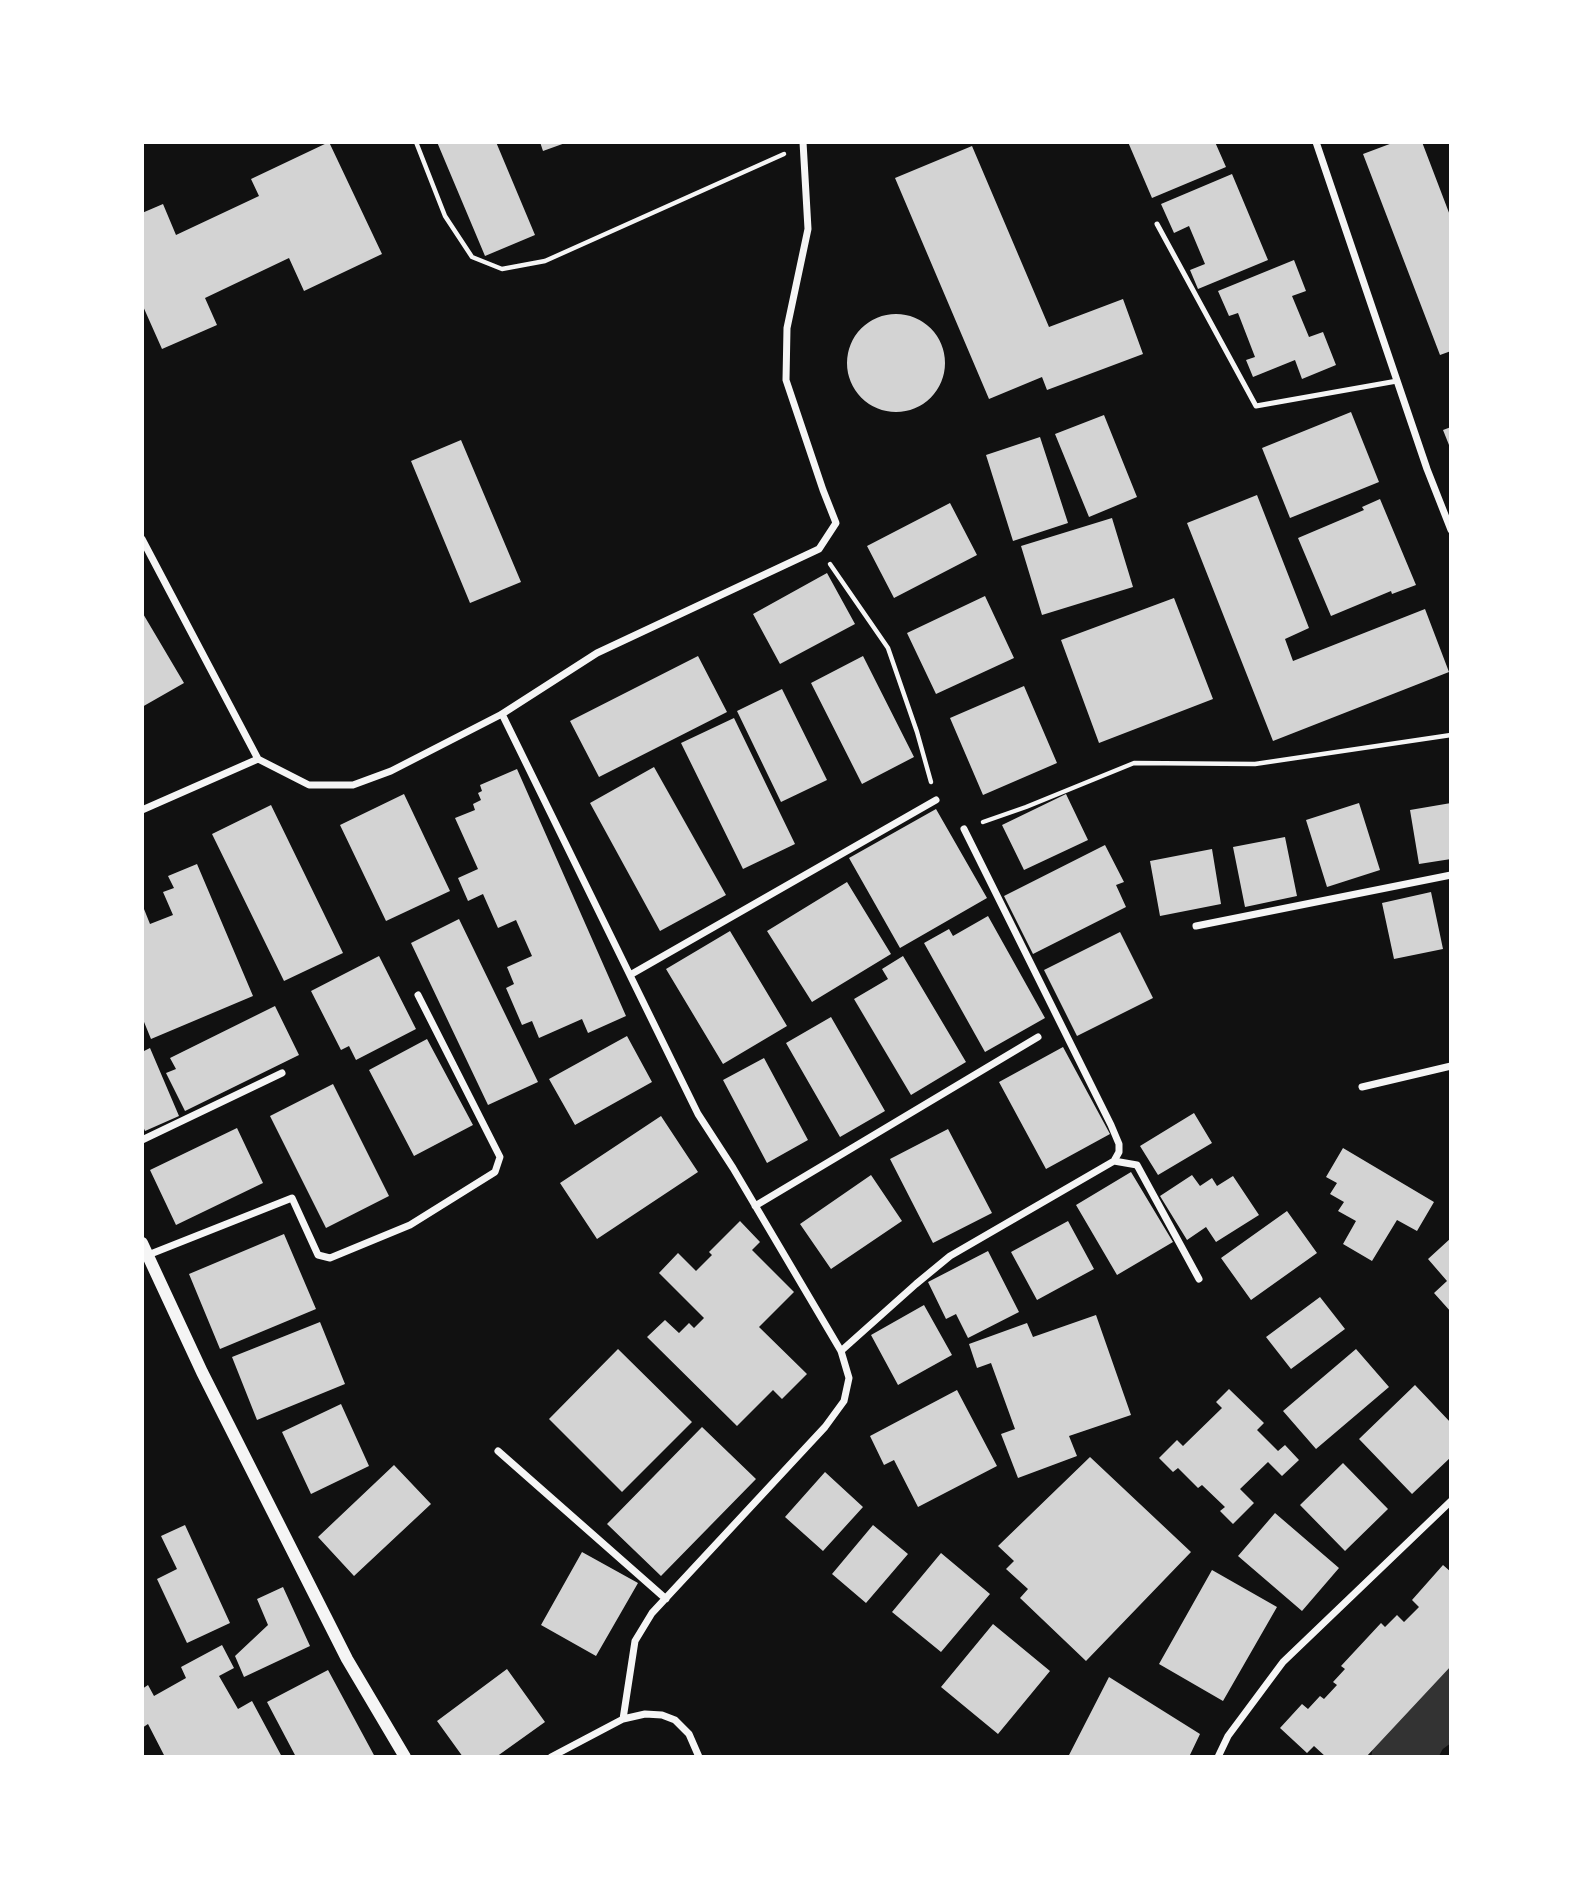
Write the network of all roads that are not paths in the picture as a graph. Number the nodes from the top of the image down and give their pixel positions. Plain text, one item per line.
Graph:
1 (1316, 142) edge
2 (803, 143) edge
3 (1157, 224) dead end
4 (1397, 381) junction
5 (1451, 530) edge
6 (142, 539) edge
7 (502, 714) junction
8 (258, 759) junction
9 (936, 800) road end
10 (142, 810) edge
11 (964, 829) road end
12 (1451, 875) edge
13 (1196, 926) dead end
14 (630, 975) junction
15 (418, 995) dead end
16 (1038, 1037) dead end
17 (1451, 1066) edge
18 (282, 1073) dead end
19 (1362, 1087) dead end
20 (142, 1140) edge
21 (1114, 1161) junction
22 (755, 1206) junction
23 (145, 1249) edge
24 (1199, 1279) dead end
25 (841, 1351) junction
26 (499, 1451) dead end
27 (1451, 1501) edge
28 (666, 1599) junction
29 (623, 1719) junction
30 (405, 1757) edge
31 (551, 1757) edge
32 (699, 1757) edge
33 (1218, 1757) edge

1 - 4 street
2 - 7 street
3 - 4 lane
4 - 5 street
6 - 8 street
7 - 8 street
7 - 14 street
8 - 10 street
9 - 14 street
11 - 21 street
12 - 13 street
14 - 22 street
15 - 23 street
16 - 22 street
17 - 19 street
18 - 20 street
21 - 24 street
21 - 25 street
22 - 25 street
23 - 30 street
25 - 28 street
26 - 28 street
27 - 33 street
28 - 29 street
29 - 31 street
29 - 32 street

